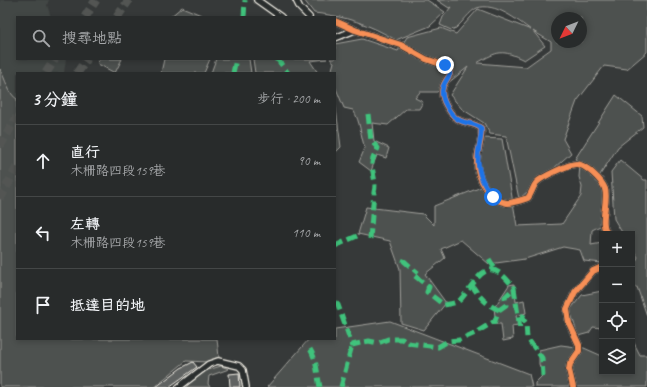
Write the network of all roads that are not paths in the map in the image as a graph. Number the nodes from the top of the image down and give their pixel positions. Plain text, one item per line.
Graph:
1 (257, 0) edge
2 (296, 0) edge
3 (281, 16) edge
4 (308, 16) edge
5 (336, 21) edge
6 (355, 30) junction
7 (336, 38) edge
8 (606, 231) edge
9 (599, 268) edge
10 (179, 387) edge
11 (246, 387) edge
12 (573, 387) edge

1 - 3 street
2 - 4 street
5 - 6 street
6 - 7 street
6 - 8 street
9 - 12 street
10 - 11 street

